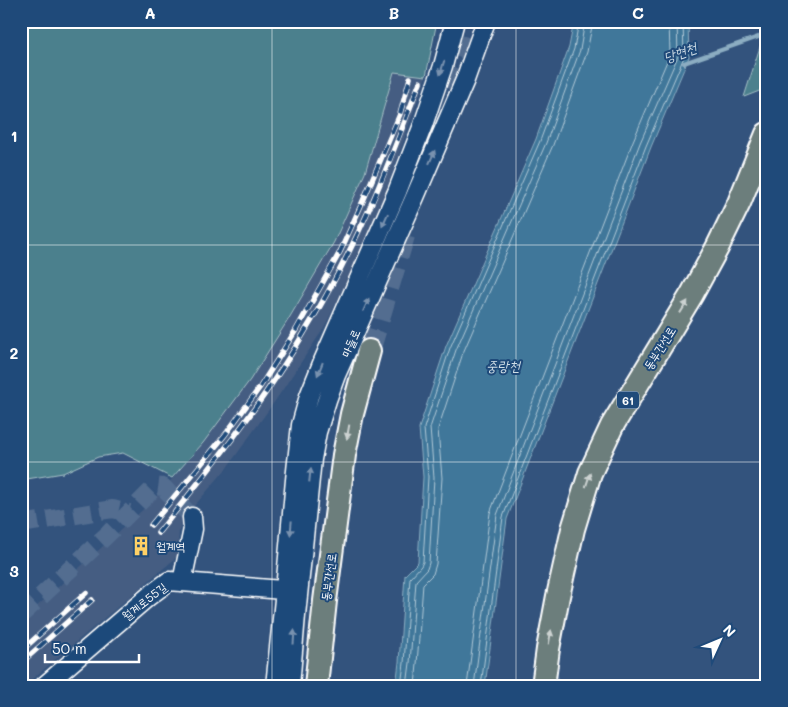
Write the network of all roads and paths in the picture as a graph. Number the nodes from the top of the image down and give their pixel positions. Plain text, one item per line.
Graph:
1 (455, 21) edge
2 (486, 21) edge
3 (767, 134) edge
4 (369, 351) tunnel mouth
5 (192, 517) dead end
6 (182, 582) junction
7 (292, 590) junction
8 (44, 686) edge
9 (275, 686) edge
10 (290, 686) edge
11 (316, 686) edge
12 (543, 686) edge

1 -> 7 main road, 마들로
7 -> 2 main road, 마들로
12 -> 3 highway, 동부간선로 / 61
4 -> 11 highway, 동부간선로
5 - 6 main road
6 - 7 main road, 월계로55길
6 - 8 main road, 월계로55길
7 - 9 main road, 마들로
10 -> 7 main road, 마들로

